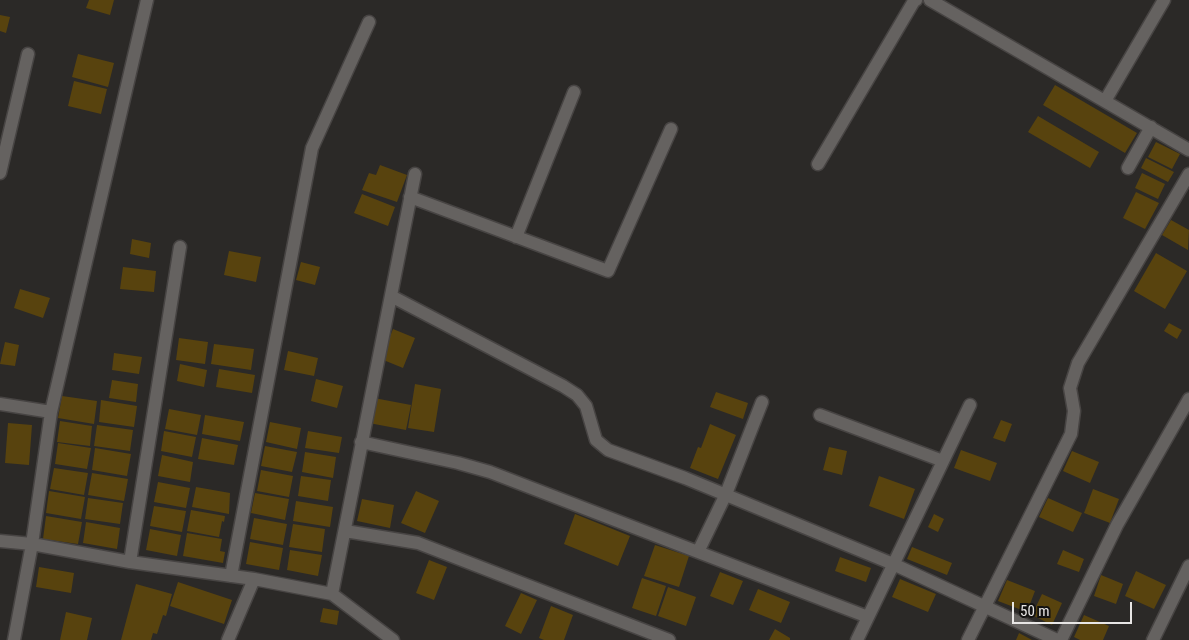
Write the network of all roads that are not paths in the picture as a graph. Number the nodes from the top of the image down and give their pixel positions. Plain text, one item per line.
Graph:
1 (148, 0) edge
2 (916, 0) edge
3 (930, 0) edge
4 (1164, 0) edge
5 (369, 22) dead end
6 (28, 54) dead end
7 (574, 92) dead end
8 (1105, 101) junction
9 (1151, 127) junction
10 (671, 129) dead end
11 (1189, 150) edge
12 (818, 164) dead end
13 (1128, 168) dead end
14 (0, 173) edge
15 (414, 174) dead end
16 (1189, 174) edge
17 (410, 197) junction
18 (516, 237) junction
19 (180, 247) dead end
20 (391, 296) junction
21 (1189, 399) edge
22 (762, 402) dead end
23 (0, 404) edge
24 (970, 405) dead end
25 (51, 412) junction
26 (820, 415) dead end
27 (361, 442) junction
28 (943, 461) junction
29 (726, 494) junction
30 (344, 532) junction
31 (0, 541) edge
32 (32, 544) junction
33 (698, 552) junction
34 (130, 562) junction
35 (893, 564) junction
36 (1189, 566) edge
37 (231, 576) junction
38 (254, 579) junction
39 (332, 594) junction
40 (984, 607) junction
41 (868, 617) junction
42 (14, 640) edge
43 (228, 640) edge
44 (393, 640) edge
45 (668, 640) edge
46 (857, 640) edge
47 (968, 640) edge
48 (1057, 640) edge
49 (1061, 640) edge
50 (1153, 640) edge

1 - 25 street
2 - 12 street
3 - 8 street
4 - 8 street
5 - 37 street
6 - 14 street
7 - 18 street
8 - 9 street
9 - 11 street
9 - 13 street
10 - 18 street
15 - 17 street
16 - 40 street
17 - 18 street
17 - 20 street
19 - 34 street
20 - 27 street
20 - 29 street
21 - 49 street
22 - 29 street
23 - 25 street
24 - 28 street
25 - 32 street
26 - 28 street
27 - 30 street
27 - 33 street
28 - 35 street
29 - 33 street
29 - 35 street
30 - 39 street
30 - 45 street
31 - 32 street
32 - 34 street
32 - 42 street
33 - 41 street
34 - 37 street
35 - 40 street
35 - 41 street
36 - 50 street
37 - 38 street
38 - 39 street
38 - 43 street
39 - 44 street
40 - 47 street
40 - 48 street
41 - 46 street

